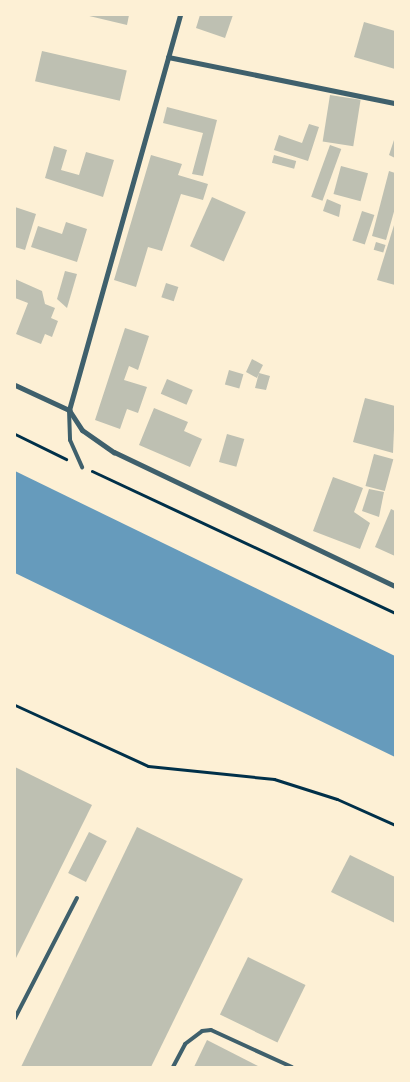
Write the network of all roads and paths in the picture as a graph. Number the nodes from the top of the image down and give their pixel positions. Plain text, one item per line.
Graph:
1 (180, 15) edge
2 (168, 57) junction
3 (395, 103) edge
4 (15, 385) edge
5 (69, 410) junction
6 (15, 434) edge
7 (82, 467) junction
8 (395, 586) edge
9 (395, 612) edge
10 (15, 705) edge
11 (395, 825) edge
12 (77, 898) dead end
13 (15, 1018) edge
14 (173, 1067) edge
15 (292, 1067) edge

1 - 2 street
2 - 3 street
2 - 5 street
4 - 5 street
5 - 7 lane
5 - 8 street
6 - 7 path
7 - 9 path
10 - 11 path
12 - 13 lane
14 - 15 lane

